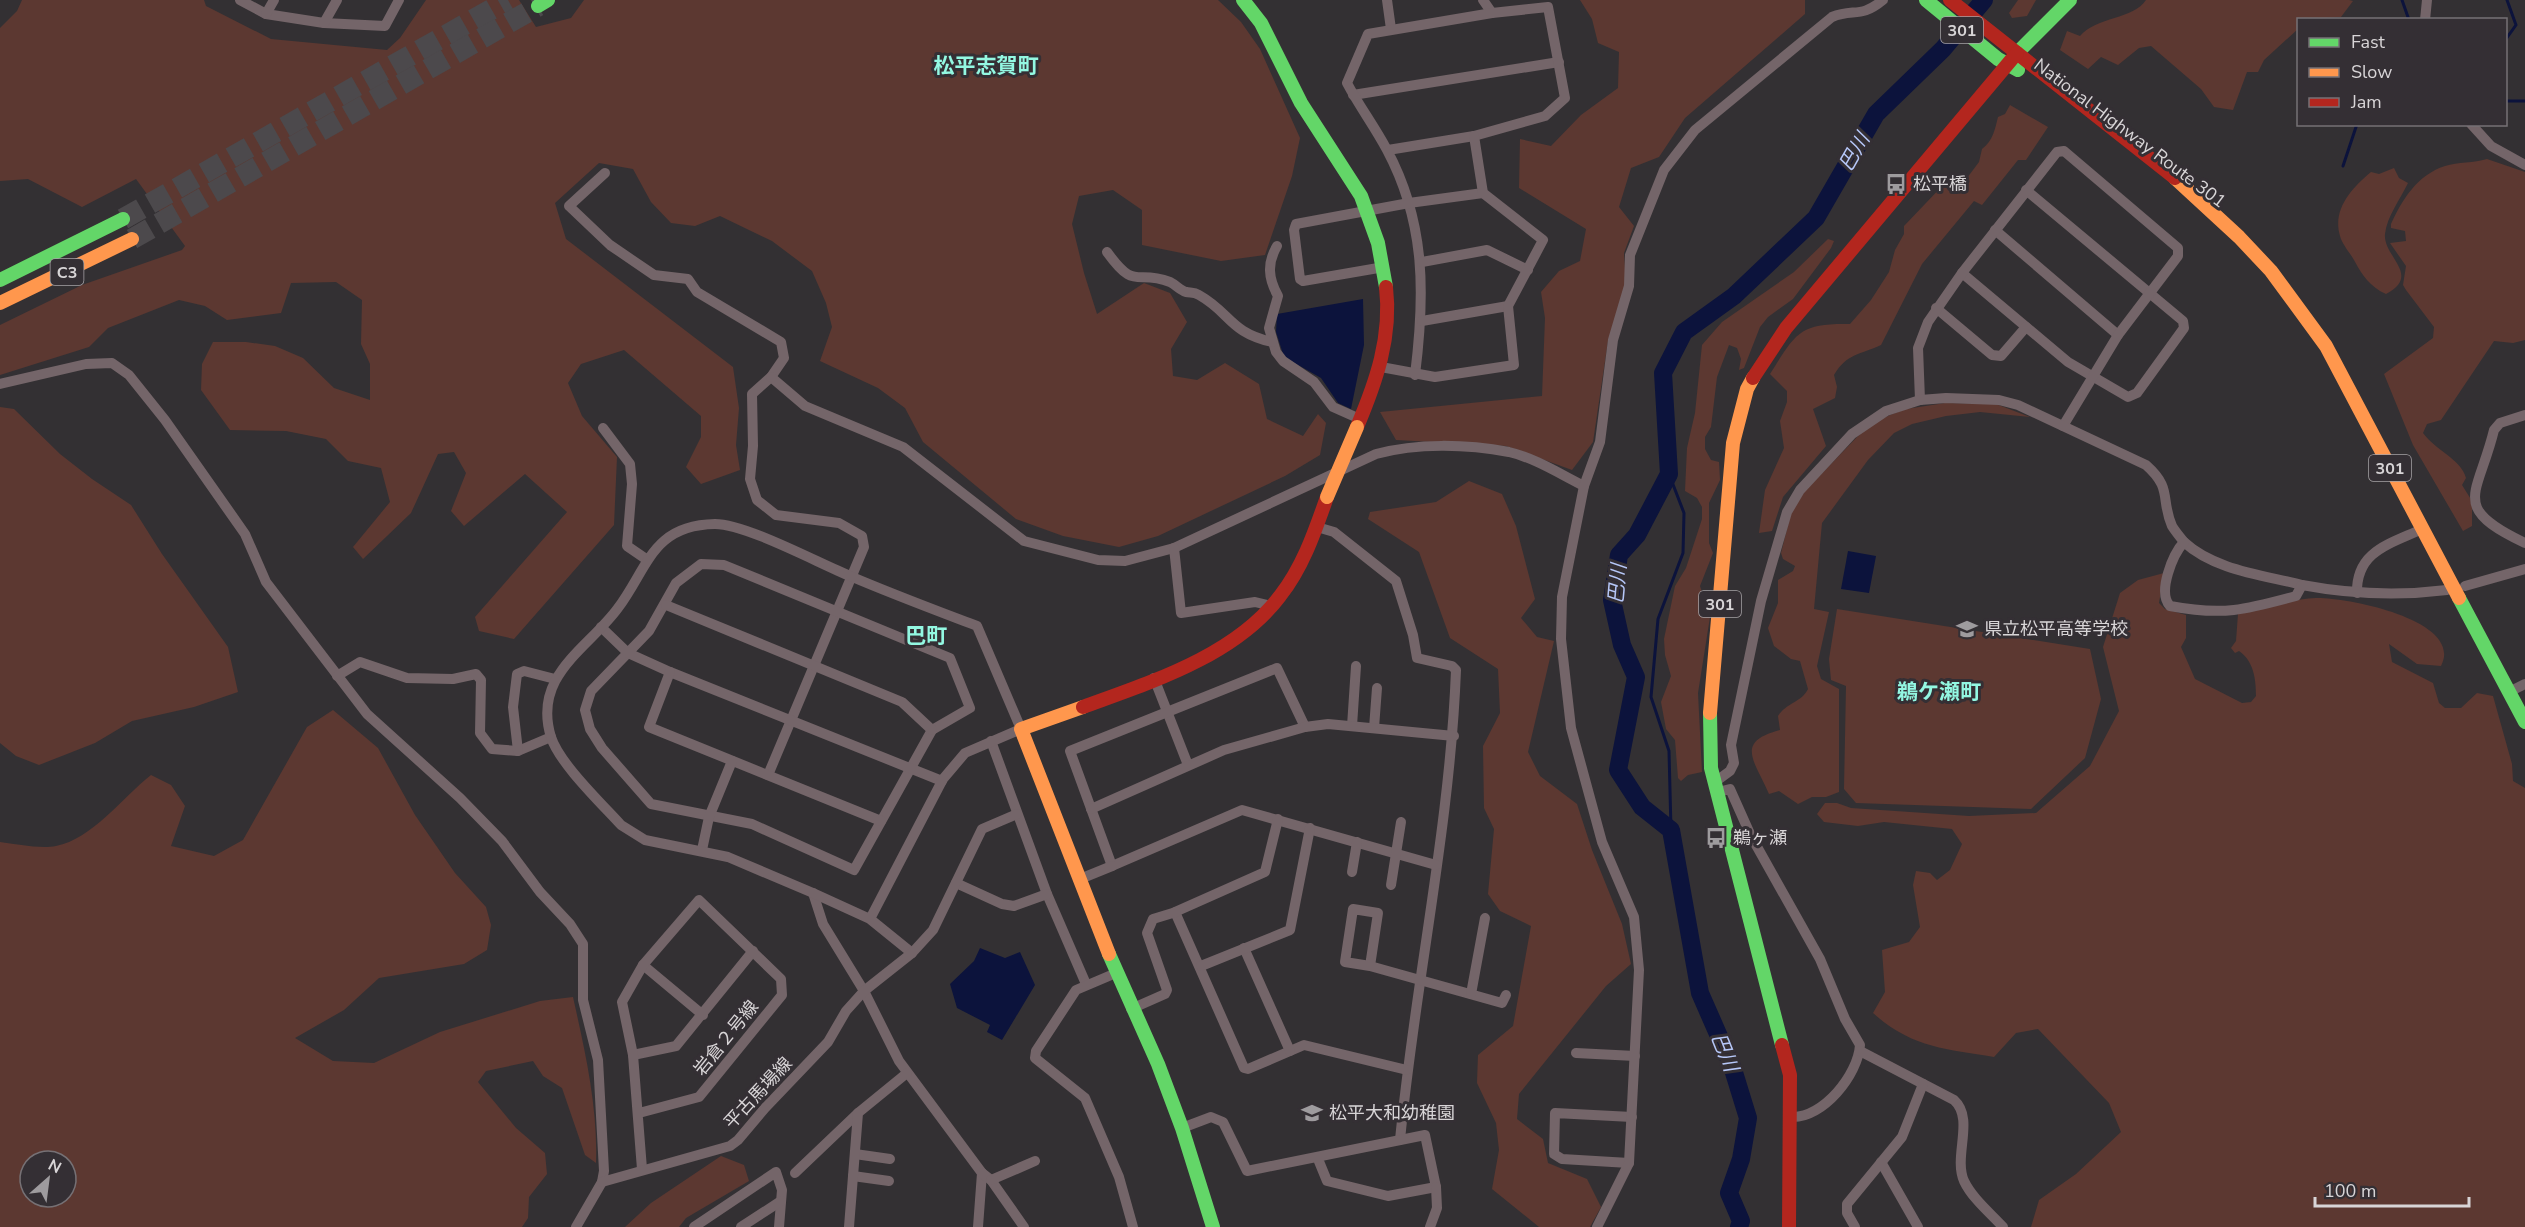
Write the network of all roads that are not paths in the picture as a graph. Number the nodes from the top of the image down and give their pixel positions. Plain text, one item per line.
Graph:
1 (240, 0) edge
2 (274, 0) edge
3 (337, 0) edge
4 (399, 0) edge
5 (1243, 0) edge
6 (1387, 0) edge
7 (1483, 0) edge
8 (1883, 0) edge
9 (1926, 0) edge
10 (1950, 0) edge
11 (2070, 0) edge
12 (2427, 0) edge
13 (1492, 13) junction
14 (266, 14) junction
15 (2426, 18) edge
16 (324, 23) junction
17 (1391, 29) junction
18 (2013, 50) junction
19 (1559, 62) junction
20 (2002, 62) junction
21 (1353, 95) junction
22 (2473, 126) edge
23 (1474, 136) junction
24 (1388, 150) junction
25 (2525, 165) edge
26 (605, 173) dead end
27 (2026, 190) junction
28 (1483, 193) junction
29 (1409, 202) junction
30 (1368, 210) junction
31 (123, 219) tunnel mouth
32 (1995, 230) junction
33 (2232, 231) junction
34 (132, 239) tunnel mouth
35 (1277, 246) dead end
36 (1107, 252) dead end
37 (1422, 262) junction
38 (1384, 267) junction
39 (1528, 270) junction
40 (1962, 273) junction
41 (0, 280) edge
42 (2151, 293) junction
43 (0, 303) edge
44 (1508, 306) junction
45 (1936, 308) junction
46 (1422, 321) junction
47 (2026, 327) junction
48 (2118, 335) junction
49 (1272, 342) junction
50 (1381, 367) junction
51 (1415, 375) junction
52 (771, 377) junction
53 (2091, 377) junction
54 (0, 384) edge
55 (1920, 400) junction
56 (2525, 415) edge
57 (1359, 423) junction
58 (2063, 426) junction
59 (603, 428) dead end
60 (1584, 486) junction
61 (1317, 527) junction
62 (2422, 529) junction
63 (2184, 542) junction
64 (2525, 543) edge
65 (1174, 548) junction
66 (646, 559) junction
67 (2525, 569) edge
68 (850, 576) junction
69 (2302, 585) junction
70 (2465, 586) dead end
71 (2446, 590) dead end
72 (2357, 593) junction
73 (666, 605) junction
74 (1271, 606) junction
75 (835, 612) junction
76 (601, 627) junction
77 (628, 653) junction
78 (813, 665) junction
79 (1356, 666) dead end
80 (670, 672) junction
81 (337, 675) junction
82 (1154, 678) junction
83 (555, 679) junction
84 (2525, 684) edge
85 (1377, 688) dead end
86 (2509, 692) junction
87 (1167, 713) junction
88 (790, 721) junction
89 (2525, 722) edge
90 (1352, 726) junction
91 (1305, 728) junction
92 (1374, 728) junction
93 (1021, 729) junction
94 (932, 730) junction
95 (1454, 736) junction
96 (551, 737) junction
97 (991, 741) junction
98 (518, 751) junction
99 (732, 760) junction
100 (1188, 765) junction
101 (910, 768) junction
102 (768, 775) junction
103 (942, 781) junction
104 (1716, 787) junction
105 (1091, 808) junction
106 (1017, 814) junction
107 (709, 817) junction
108 (1278, 819) junction
109 (881, 821) junction
110 (1401, 822) dead end
111 (1310, 828) junction
112 (1357, 842) junction
113 (702, 850) junction
114 (1396, 853) junction
115 (1436, 865) junction
116 (1112, 866) junction
117 (1352, 872) dead end
118 (1080, 879) junction
119 (956, 883) junction
120 (1392, 885) dead end
121 (813, 893) junction
122 (1047, 894) junction
123 (1176, 912) junction
124 (1485, 918) dead end
125 (870, 920) junction
126 (1244, 948) junction
127 (753, 951) junction
128 (912, 953) junction
129 (643, 965) junction
130 (1201, 966) junction
131 (1370, 966) junction
132 (1116, 973) junction
133 (1420, 981) junction
134 (1086, 984) junction
135 (864, 991) junction
136 (1471, 994) junction
137 (1506, 995) dead end
138 (1131, 1009) junction
139 (703, 1015) junction
140 (1290, 1051) junction
141 (1860, 1051) junction
142 (1576, 1053) dead end
143 (633, 1055) junction
144 (1635, 1056) junction
145 (1407, 1070) junction
146 (907, 1073) junction
147 (1923, 1084) junction
148 (639, 1113) junction
149 (858, 1113) junction
150 (1632, 1117) junction
151 (1792, 1117) junction
152 (1182, 1128) junction
153 (1400, 1140) junction
154 (855, 1155) junction
155 (890, 1159) dead end
156 (1318, 1159) junction
157 (1035, 1161) dead end
158 (1881, 1162) junction
159 (1629, 1163) junction
160 (642, 1169) junction
161 (795, 1173) dead end
162 (853, 1176) junction
163 (986, 1177) junction
164 (889, 1180) dead end
165 (602, 1182) junction
166 (1436, 1187) junction
167 (781, 1201) junction
168 (576, 1227) edge
169 (694, 1227) edge
170 (741, 1227) edge
171 (779, 1227) edge
172 (849, 1227) edge
173 (978, 1227) edge
174 (1024, 1227) edge
175 (1132, 1227) edge
176 (1213, 1227) edge
177 (1430, 1227) edge
178 (1597, 1227) edge
179 (1789, 1227) edge
180 (1855, 1227) edge
181 (1918, 1227) edge
182 (2003, 1227) edge

1 - 14 street
2 - 14 street
3 - 16 street
4 - 16 street
5 - 30 main road
6 - 17 street
7 - 13 street
8 - 60 street
9 - 20 main road, National Highway Route 301 / 301
10 - 18 main road, National Highway Route 301 / 301
11 - 18 main road
12 - 15 street
13 - 17 street
13 - 19 street
14 - 16 street
17 - 21 street
18 - 20 main road, National Highway Route 301 / 301
18 - 33 main road, National Highway Route 301 / 301
19 - 21 street
19 - 23 street
20 - 33 main road, National Highway Route 301 / 301
20 - 104 main road, National Highway Route 301 / 301
21 - 24 street
22 - 25 street
23 - 24 street
23 - 28 street
24 - 29 street
26 - 52 street
27 - 32 street
27 - 42 street
27 - 42 street
28 - 29 street
28 - 39 street
29 - 30 street
29 - 37 street
30 - 38 main road
30 - 38 street
31 - 41 main road, C3
32 - 40 street
32 - 48 street
33 - 62 main road, National Highway Route 301 / 301
34 - 43 main road, C3
35 - 49 street
36 - 49 street
37 - 39 street
37 - 46 street
38 - 50 main road
39 - 44 street
40 - 45 street
40 - 47 street
42 - 48 street
42 - 53 street
44 - 46 street
44 - 51 street
45 - 47 street
45 - 55 street
46 - 51 street
47 - 53 street
48 - 53 street
49 - 57 street
50 - 51 street
50 - 57 main road
52 - 65 street
52 - 68 street
53 - 58 street
54 - 81 street
55 - 58 street
55 - 104 street
56 - 64 street
57 - 61 main road, bridge
58 - 63 street
59 - 66 street
60 - 65 street
60 - 144 street
61 - 74 main road
61 - 95 street
62 - 72 street
62 - 86 main road, National Highway Route 301 / 301
63 - 69 street
63 - 69 street
65 - 74 street
66 - 68 street
66 - 76 street
67 - 70 street
68 - 75 street
68 - 93 street
69 - 72 street
71 - 72 street
73 - 75 street
73 - 77 street
73 - 78 street
74 - 82 main road
75 - 78 street
75 - 94 street
76 - 77 street
76 - 83 street
77 - 80 street
77 - 107 street
78 - 88 street
78 - 94 street
79 - 90 street
80 - 88 street
80 - 99 street
81 - 98 street
81 - 165 street
82 - 87 street
82 - 93 main road
83 - 96 street
83 - 98 street
84 - 86 street
85 - 92 street
86 - 89 main road, National Highway Route 301 / 301
87 - 91 street
87 - 100 street
87 - 105 street
88 - 101 street
88 - 102 street
90 - 91 street
90 - 92 street
91 - 100 street
92 - 95 street
93 - 97 street
93 - 118 main road
94 - 101 street
95 - 115 street
96 - 98 street
96 - 113 street
97 - 103 street
97 - 106 street
99 - 102 street
99 - 107 street
100 - 105 street
101 - 103 street
101 - 109 street
102 - 109 street
103 - 125 street
104 - 141 street
104 - 151 main road, National Highway Route 301 / 301
105 - 116 street
106 - 119 street, 平古馬場線
106 - 122 street
107 - 109 street
107 - 113 street
108 - 111 street
108 - 116 street
108 - 123 street
110 - 114 street
111 - 112 street
111 - 126 street
112 - 114 street
112 - 117 street
113 - 121 street
114 - 115 street
114 - 120 street
115 - 133 street
116 - 118 street
118 - 132 main road
119 - 122 street
119 - 128 street, 平古馬場線
121 - 125 street
121 - 135 street
122 - 134 street
123 - 130 street
123 - 138 street
124 - 136 street
125 - 128 street
126 - 130 street
126 - 140 street
127 - 129 street, 岩倉２号線
127 - 139 street
127 - 148 street, 岩倉２号線
128 - 135 street, 平古馬場線
129 - 139 street
129 - 143 street
130 - 140 street
131 - 131 street
131 - 133 street
132 - 134 street
132 - 138 main road
133 - 136 street
133 - 145 street
134 - 175 street
135 - 146 street
135 - 160 street, 平古馬場線
136 - 137 street
138 - 152 main road
139 - 143 street
140 - 145 street
141 - 147 street
141 - 151 street
142 - 144 street
143 - 148 street
144 - 150 street
145 - 153 street
146 - 149 street
146 - 163 street
147 - 158 street
147 - 182 street
148 - 160 street
149 - 154 street
149 - 161 street
150 - 159 street
150 - 159 street
151 - 179 main road, National Highway Route 301 / 301
152 - 156 street
152 - 176 main road
153 - 156 street
153 - 166 street
154 - 155 street
154 - 162 street
156 - 166 street
157 - 163 street
158 - 180 street
158 - 181 street
159 - 178 street
160 - 165 street, 平古馬場線
162 - 164 street
162 - 172 street
163 - 173 street
163 - 174 street
165 - 168 street
166 - 177 street
167 - 169 street
167 - 170 street
167 - 171 street

